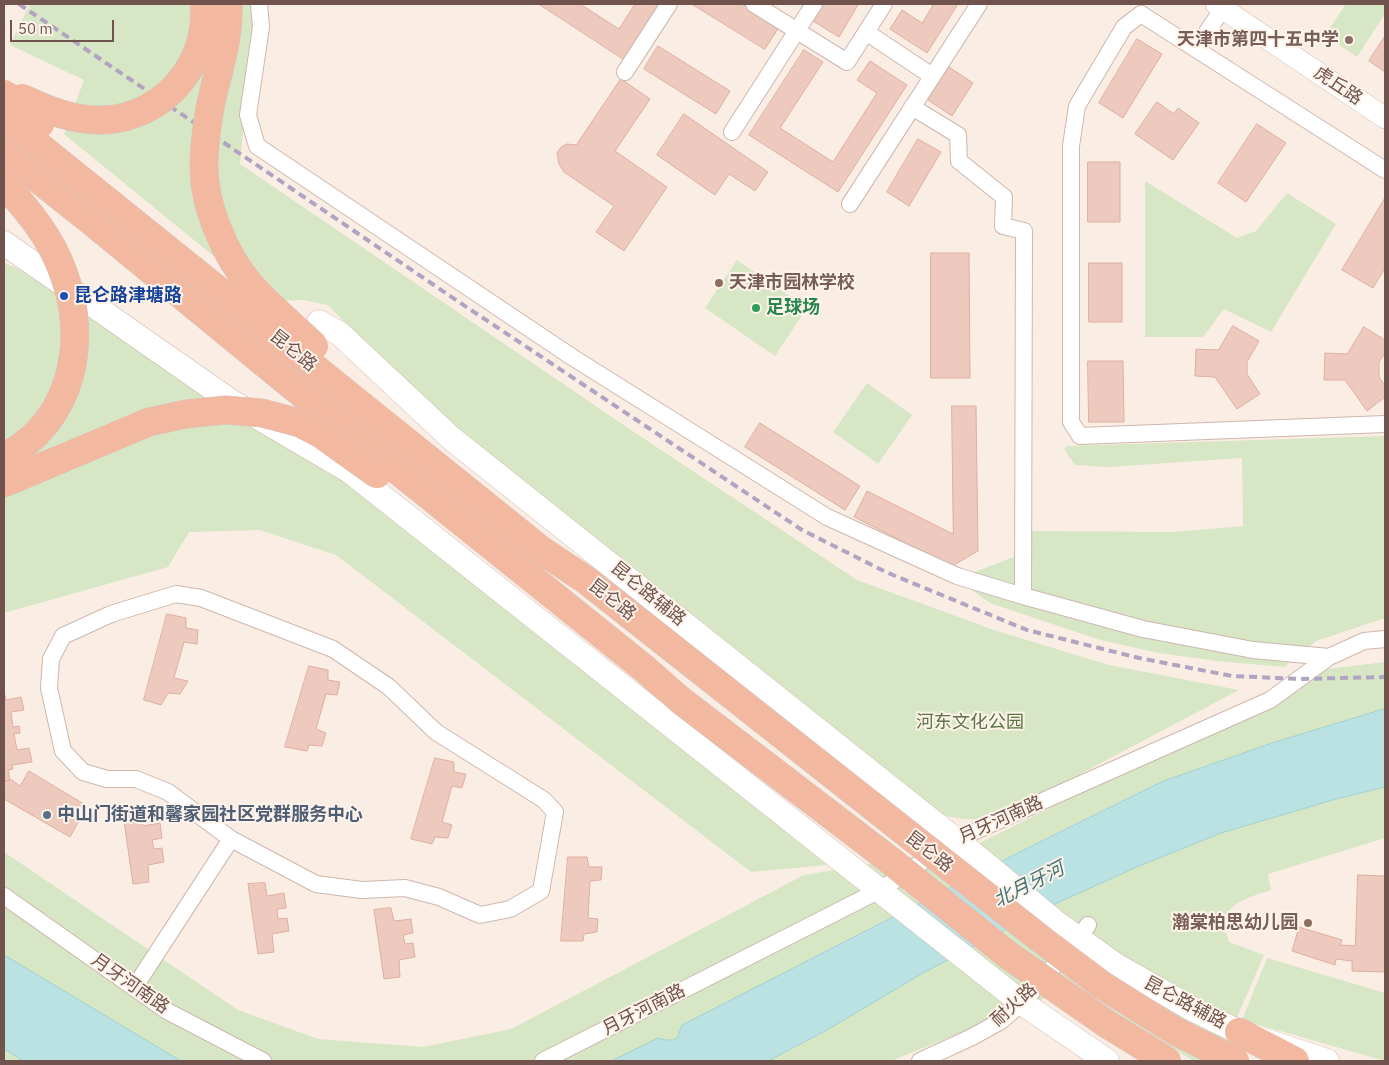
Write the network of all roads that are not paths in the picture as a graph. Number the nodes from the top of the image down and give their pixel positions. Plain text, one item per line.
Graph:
1 (204, 4) edge
2 (228, 4) edge
3 (259, 4) edge
4 (669, 4) edge
5 (754, 4) edge
6 (814, 4) edge
7 (884, 4) edge
8 (979, 4) edge
9 (1225, 5) edge
10 (797, 31) junction
11 (866, 32) junction
12 (1196, 48) junction
13 (625, 72) dead end
14 (932, 76) junction
15 (4, 92) edge
16 (1385, 105) edge
17 (912, 107) junction
18 (4, 118) edge
19 (1385, 118) edge
20 (732, 132) dead end
21 (4, 152) edge
22 (4, 170) edge
23 (1385, 170) edge
24 (4, 184) edge
25 (850, 204) dead end
26 (7, 247) edge
27 (317, 334) junction
28 (1385, 424) edge
29 (4, 457) edge
30 (377, 474) junction
31 (4, 483) edge
32 (586, 580) junction
33 (1023, 596) junction
34 (1385, 639) edge
35 (1330, 657) junction
36 (679, 699) junction
37 (231, 839) junction
38 (955, 840) junction
39 (880, 890) junction
40 (4, 896) edge
41 (1084, 931) junction
42 (134, 988) junction
43 (1022, 1003) junction
44 (1239, 1032) junction
45 (263, 1061) edge
46 (544, 1061) edge
47 (920, 1061) edge
48 (1107, 1061) edge
49 (1167, 1061) edge
50 (1235, 1061) edge
51 (1295, 1061) edge
52 (1327, 1061) edge

1 - 15 highway, bridge
2 - 27 highway, bridge
3 - 33 street
4 - 13 street
5 - 10 street
6 - 10 street
7 - 11 street
8 - 14 street
9 - 12 street
9 - 16 street, 虎丘路
9 - 19 street, 虎丘路
10 - 11 street
10 - 20 street
11 - 14 street
12 - 23 street
12 - 28 street
14 - 17 street
15 - 27 highway, bridge
17 - 25 street
17 - 33 street
18 - 32 highway, 昆仑路, bridge
21 - 36 highway, 昆仑路
22 - 30 highway, bridge
24 - 29 highway, bridge
26 - 39 main road
27 - 32 highway, bridge
27 - 38 main road, 昆仑路辅路
30 - 31 highway, bridge
30 - 36 highway
32 - 50 highway, 昆仑路, bridge
33 - 35 street
34 - 35 street, 月牙河南路
35 - 38 street, 月牙河南路
36 - 49 highway, 昆仑路, bridge
37 - 37 street
37 - 42 street
38 - 39 street, 月牙河南路
38 - 41 main road, 昆仑路辅路
39 - 43 main road
39 - 46 street, 月牙河南路
40 - 42 street, 月牙河南路
41 - 43 street, 耐火路
41 - 44 main road, 昆仑路辅路
42 - 45 street, 月牙河南路
43 - 47 street, 耐火路
43 - 48 main road
44 - 51 highway
44 - 52 main road, 昆仑路辅路

